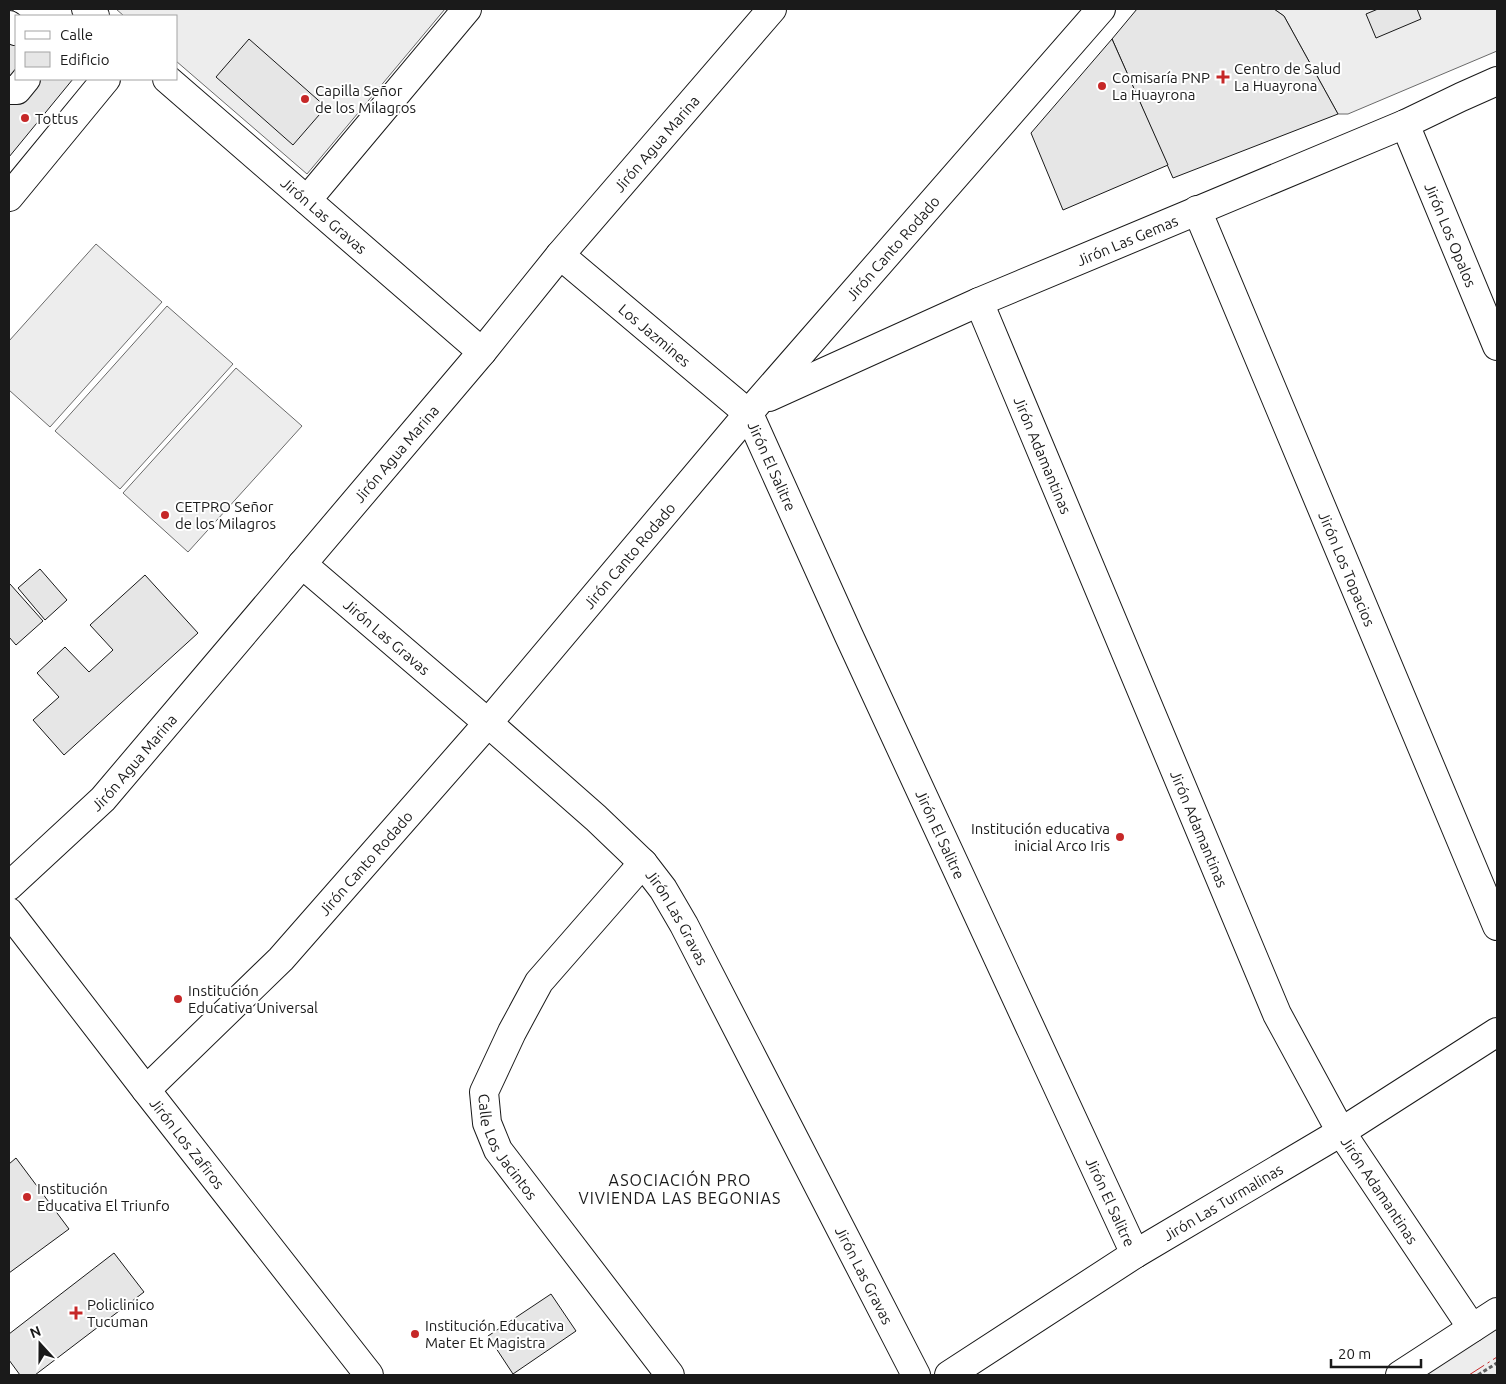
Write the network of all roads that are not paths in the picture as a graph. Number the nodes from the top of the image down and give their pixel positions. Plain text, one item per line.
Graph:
1 (467, 9) edge
2 (772, 9) edge
3 (1086, 14) edge
4 (25, 80) edge
5 (105, 80) edge
6 (168, 80) edge
7 (1497, 81) edge
8 (9, 90) edge
9 (1405, 124) junction
10 (9, 197) edge
11 (307, 200) junction
12 (1197, 210) junction
13 (560, 255) junction
14 (979, 302) junction
15 (1497, 346) edge
16 (482, 352) junction
17 (754, 408) junction
18 (302, 564) junction
19 (488, 723) junction
20 (642, 863) junction
21 (9, 886) edge
22 (9, 912) edge
23 (1497, 926) edge
24 (1497, 1032) edge
25 (146, 1090) junction
26 (1341, 1132) junction
27 (1135, 1254) junction
28 (1497, 1312) edge
29 (1472, 1328) junction
30 (369, 1375) edge
31 (670, 1375) edge
32 (916, 1375) edge
33 (949, 1375) edge
34 (1400, 1375) edge

1 - 11 street
2 - 13 street, Jirón Agua Marina
3 - 17 street, Jirón Canto Rodado
4 - 8 street
5 - 10 street
6 - 11 street, Jirón Las Gravas
7 - 9 street, Jirón Las Gemas
9 - 12 street, Jirón Las Gemas
9 - 15 street, Jirón Los Opalos
11 - 16 street, Jirón Las Gravas
12 - 14 street, Jirón Las Gemas
12 - 23 street, Jirón Los Topacios
13 - 16 street, Jirón Agua Marina
13 - 17 street, Los Jazmines
14 - 17 street, Jirón Las Gemas
14 - 26 street, Jirón Adamantinas
16 - 18 street, Jirón Agua Marina
17 - 19 street, Jirón Canto Rodado
17 - 27 street, Jirón El Salitre
18 - 19 street, Jirón Las Gravas
18 - 21 street, Jirón Agua Marina
19 - 20 street, Jirón Las Gravas
19 - 25 street, Jirón Canto Rodado
20 - 31 street, Calle Los Jacintos
20 - 32 street, Jirón Las Gravas
22 - 25 street, Jirón Los Zafiros
24 - 26 street, Jirón Las Turmalinas
25 - 30 street, Jirón Los Zafiros
26 - 27 street, Jirón Las Turmalinas
26 - 29 street, Jirón Adamantinas
27 - 33 street, Jirón Las Turmalinas
28 - 29 street
29 - 34 street

